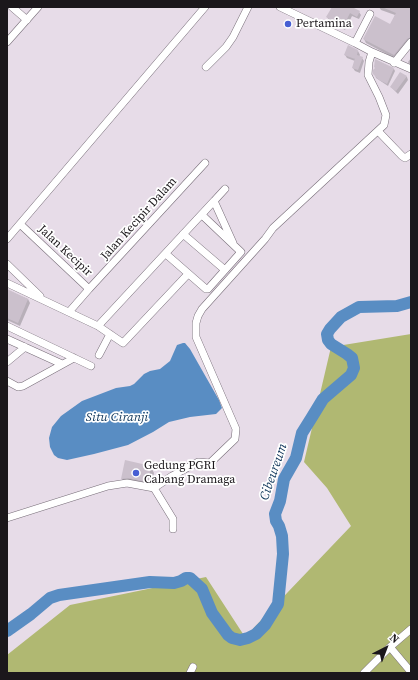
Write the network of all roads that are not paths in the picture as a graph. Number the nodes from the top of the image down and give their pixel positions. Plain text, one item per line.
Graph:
1 (12, 7) edge
2 (38, 7) edge
3 (205, 7) edge
4 (248, 7) edge
5 (280, 7) edge
6 (370, 14) dead end
7 (27, 20) junction
8 (7, 42) edge
9 (411, 42) edge
10 (355, 43) junction
11 (372, 52) junction
12 (394, 63) junction
13 (206, 67) dead end
14 (411, 69) edge
15 (378, 131) junction
16 (411, 154) edge
17 (205, 163) dead end
18 (225, 189) dead end
19 (214, 201) junction
20 (202, 215) junction
21 (20, 224) junction
22 (183, 234) junction
23 (7, 239) edge
24 (233, 243) junction
25 (166, 254) junction
26 (7, 264) edge
27 (225, 270) junction
28 (188, 274) junction
29 (7, 283) edge
30 (89, 289) junction
31 (43, 300) junction
32 (70, 312) junction
33 (7, 326) edge
34 (98, 326) junction
35 (110, 334) junction
36 (7, 339) edge
37 (25, 347) junction
38 (99, 355) dead end
39 (74, 358) junction
40 (7, 362) edge
41 (62, 364) junction
42 (91, 366) dead end
43 (7, 381) edge
44 (154, 488) junction
45 (7, 518) edge
46 (173, 529) dead end
47 (411, 629) edge
48 (390, 647) junction
49 (411, 672) edge
50 (364, 673) edge

1 - 7 street
2 - 7 street
3 - 21 street
4 - 13 street
5 - 10 street
6 - 10 street
7 - 8 street
9 - 12 street
10 - 11 street
11 - 12 street
11 - 15 street
12 - 14 street
15 - 16 street
15 - 44 street
17 - 30 street, Jalan Kecipir Dalam
18 - 19 street
19 - 20 street
19 - 24 street
20 - 22 street
20 - 24 street
21 - 23 street
21 - 30 street, Jalan Kecipir
22 - 25 street
22 - 27 street
24 - 27 street
25 - 28 street
25 - 34 street
26 - 31 street
27 - 28 street
28 - 35 street
29 - 31 street
30 - 32 street, Jalan Kecipir
31 - 32 street
32 - 34 street
33 - 39 street
34 - 35 street
35 - 38 street
36 - 37 street
37 - 40 street
37 - 41 street
39 - 41 street
39 - 42 street
41 - 43 street
44 - 45 street
44 - 46 street
47 - 48 street
48 - 49 street
48 - 50 street

